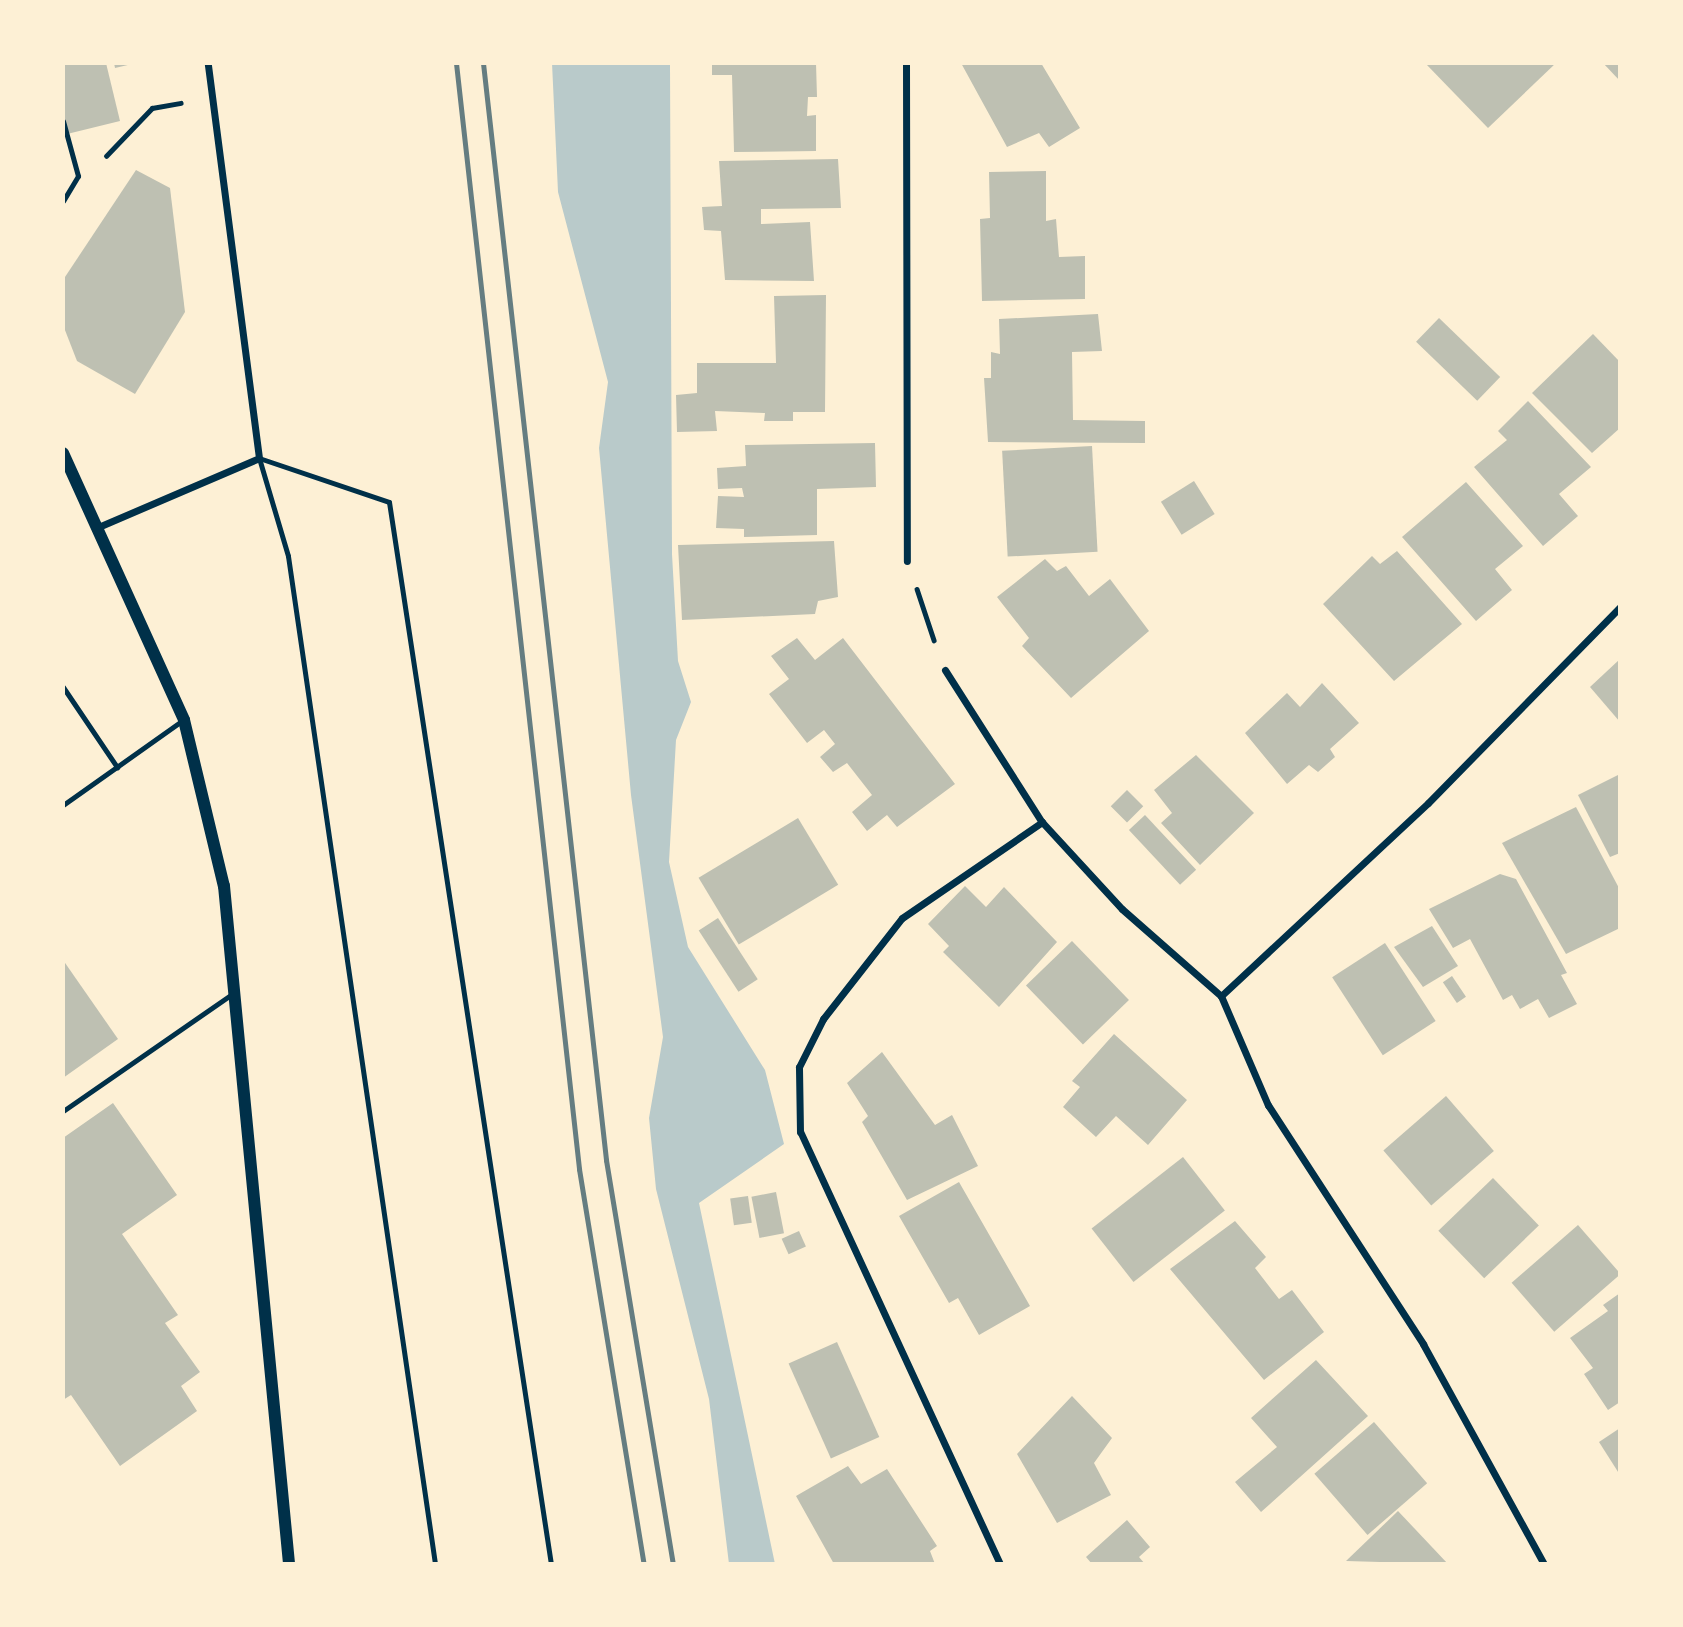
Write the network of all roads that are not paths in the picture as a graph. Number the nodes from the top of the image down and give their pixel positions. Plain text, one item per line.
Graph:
1 (208, 63) edge
2 (906, 63) edge
3 (63, 121) edge
4 (63, 201) edge
5 (63, 453) edge
6 (259, 458) junction
7 (96, 528) junction
8 (907, 561) road end
9 (1620, 607) edge
10 (945, 670) road end
11 (63, 687) edge
12 (184, 720) junction
13 (117, 767) junction
14 (63, 805) edge
15 (1042, 822) junction
16 (235, 993) junction
17 (1221, 996) junction
18 (63, 1111) edge
19 (289, 1564) edge
20 (435, 1564) edge
21 (551, 1564) edge
22 (1000, 1564) edge
23 (1544, 1564) edge

1 - 6 street
2 - 8 street
3 - 4 lane
5 - 7 street
6 - 7 street
6 - 20 lane
6 - 21 lane
7 - 12 street
9 - 17 street
10 - 15 street
11 - 13 lane
12 - 13 lane
12 - 16 street
13 - 14 lane
15 - 17 street
15 - 22 street
16 - 18 lane
16 - 19 street
17 - 23 street

